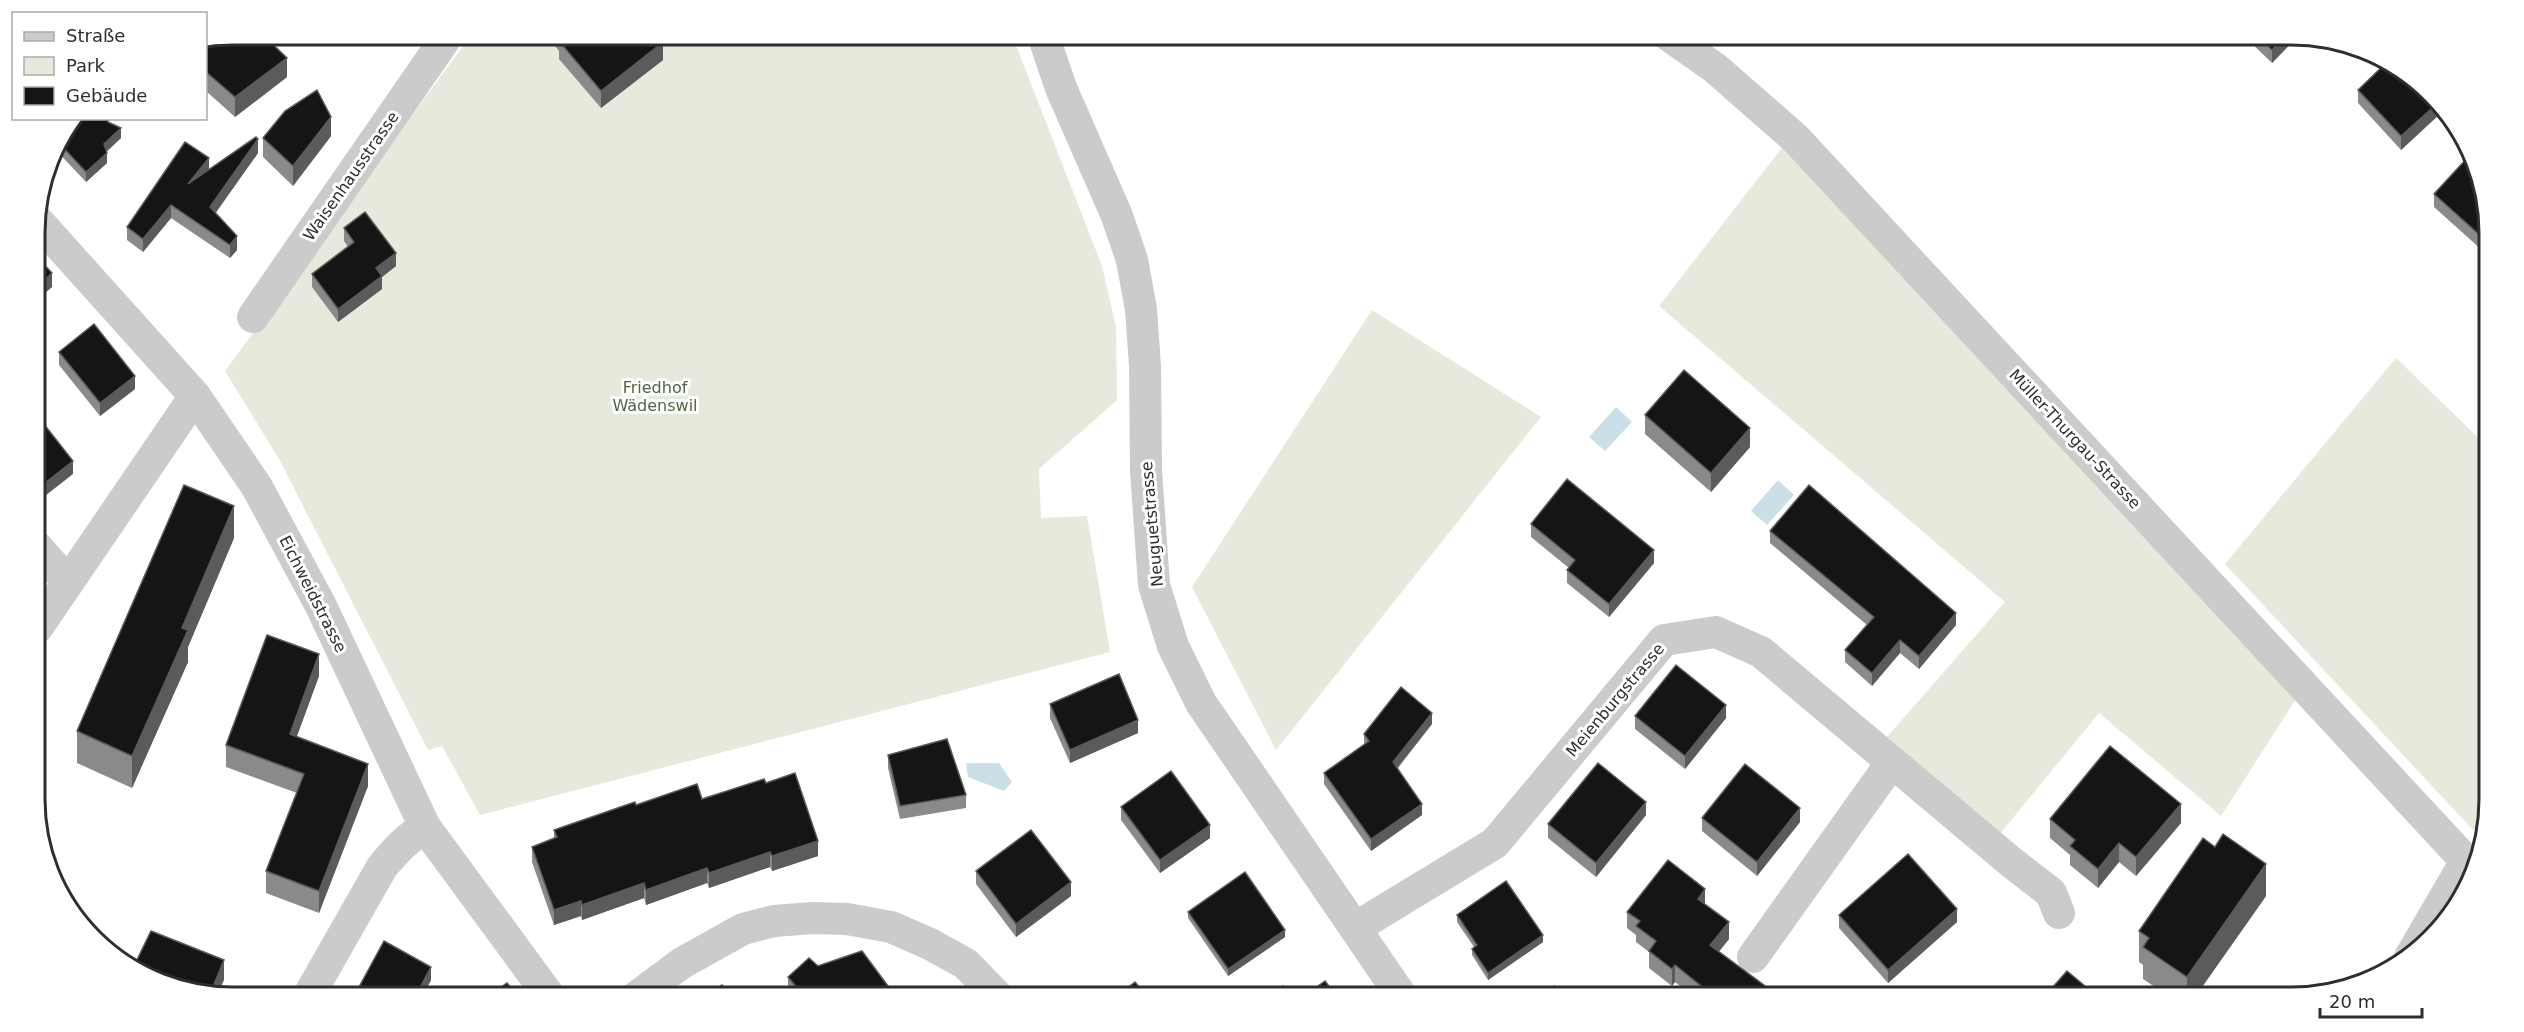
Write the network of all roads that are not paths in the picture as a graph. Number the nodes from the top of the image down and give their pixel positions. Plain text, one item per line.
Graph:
1 (440, 45) edge
2 (1047, 45) edge
3 (1684, 45) edge
4 (45, 229) edge
5 (253, 317) dead end
6 (195, 396) junction
7 (45, 556) edge
8 (68, 582) junction
9 (45, 616) edge
10 (1892, 762) junction
11 (425, 827) junction
12 (2059, 913) dead end
13 (1355, 928) junction
14 (2426, 930) edge
15 (1753, 957) dead end
16 (314, 987) edge
17 (542, 987) edge
18 (650, 987) edge
19 (988, 987) edge
20 (1395, 987) edge

1 - 5 street, Waisenhausstrasse
2 - 13 street, Neuguetstrasse
3 - 14 street, Müller-Thurgau-Strasse
4 - 6 street, Eichweidstrasse
6 - 8 street
6 - 11 street, Eichweidstrasse
7 - 8 street
8 - 9 street
10 - 12 street, Meienburgstrasse
10 - 13 street, Meienburgstrasse
10 - 15 street
11 - 16 street
11 - 17 street, Eichweidstrasse
13 - 20 street, Neuguetstrasse
18 - 19 street

